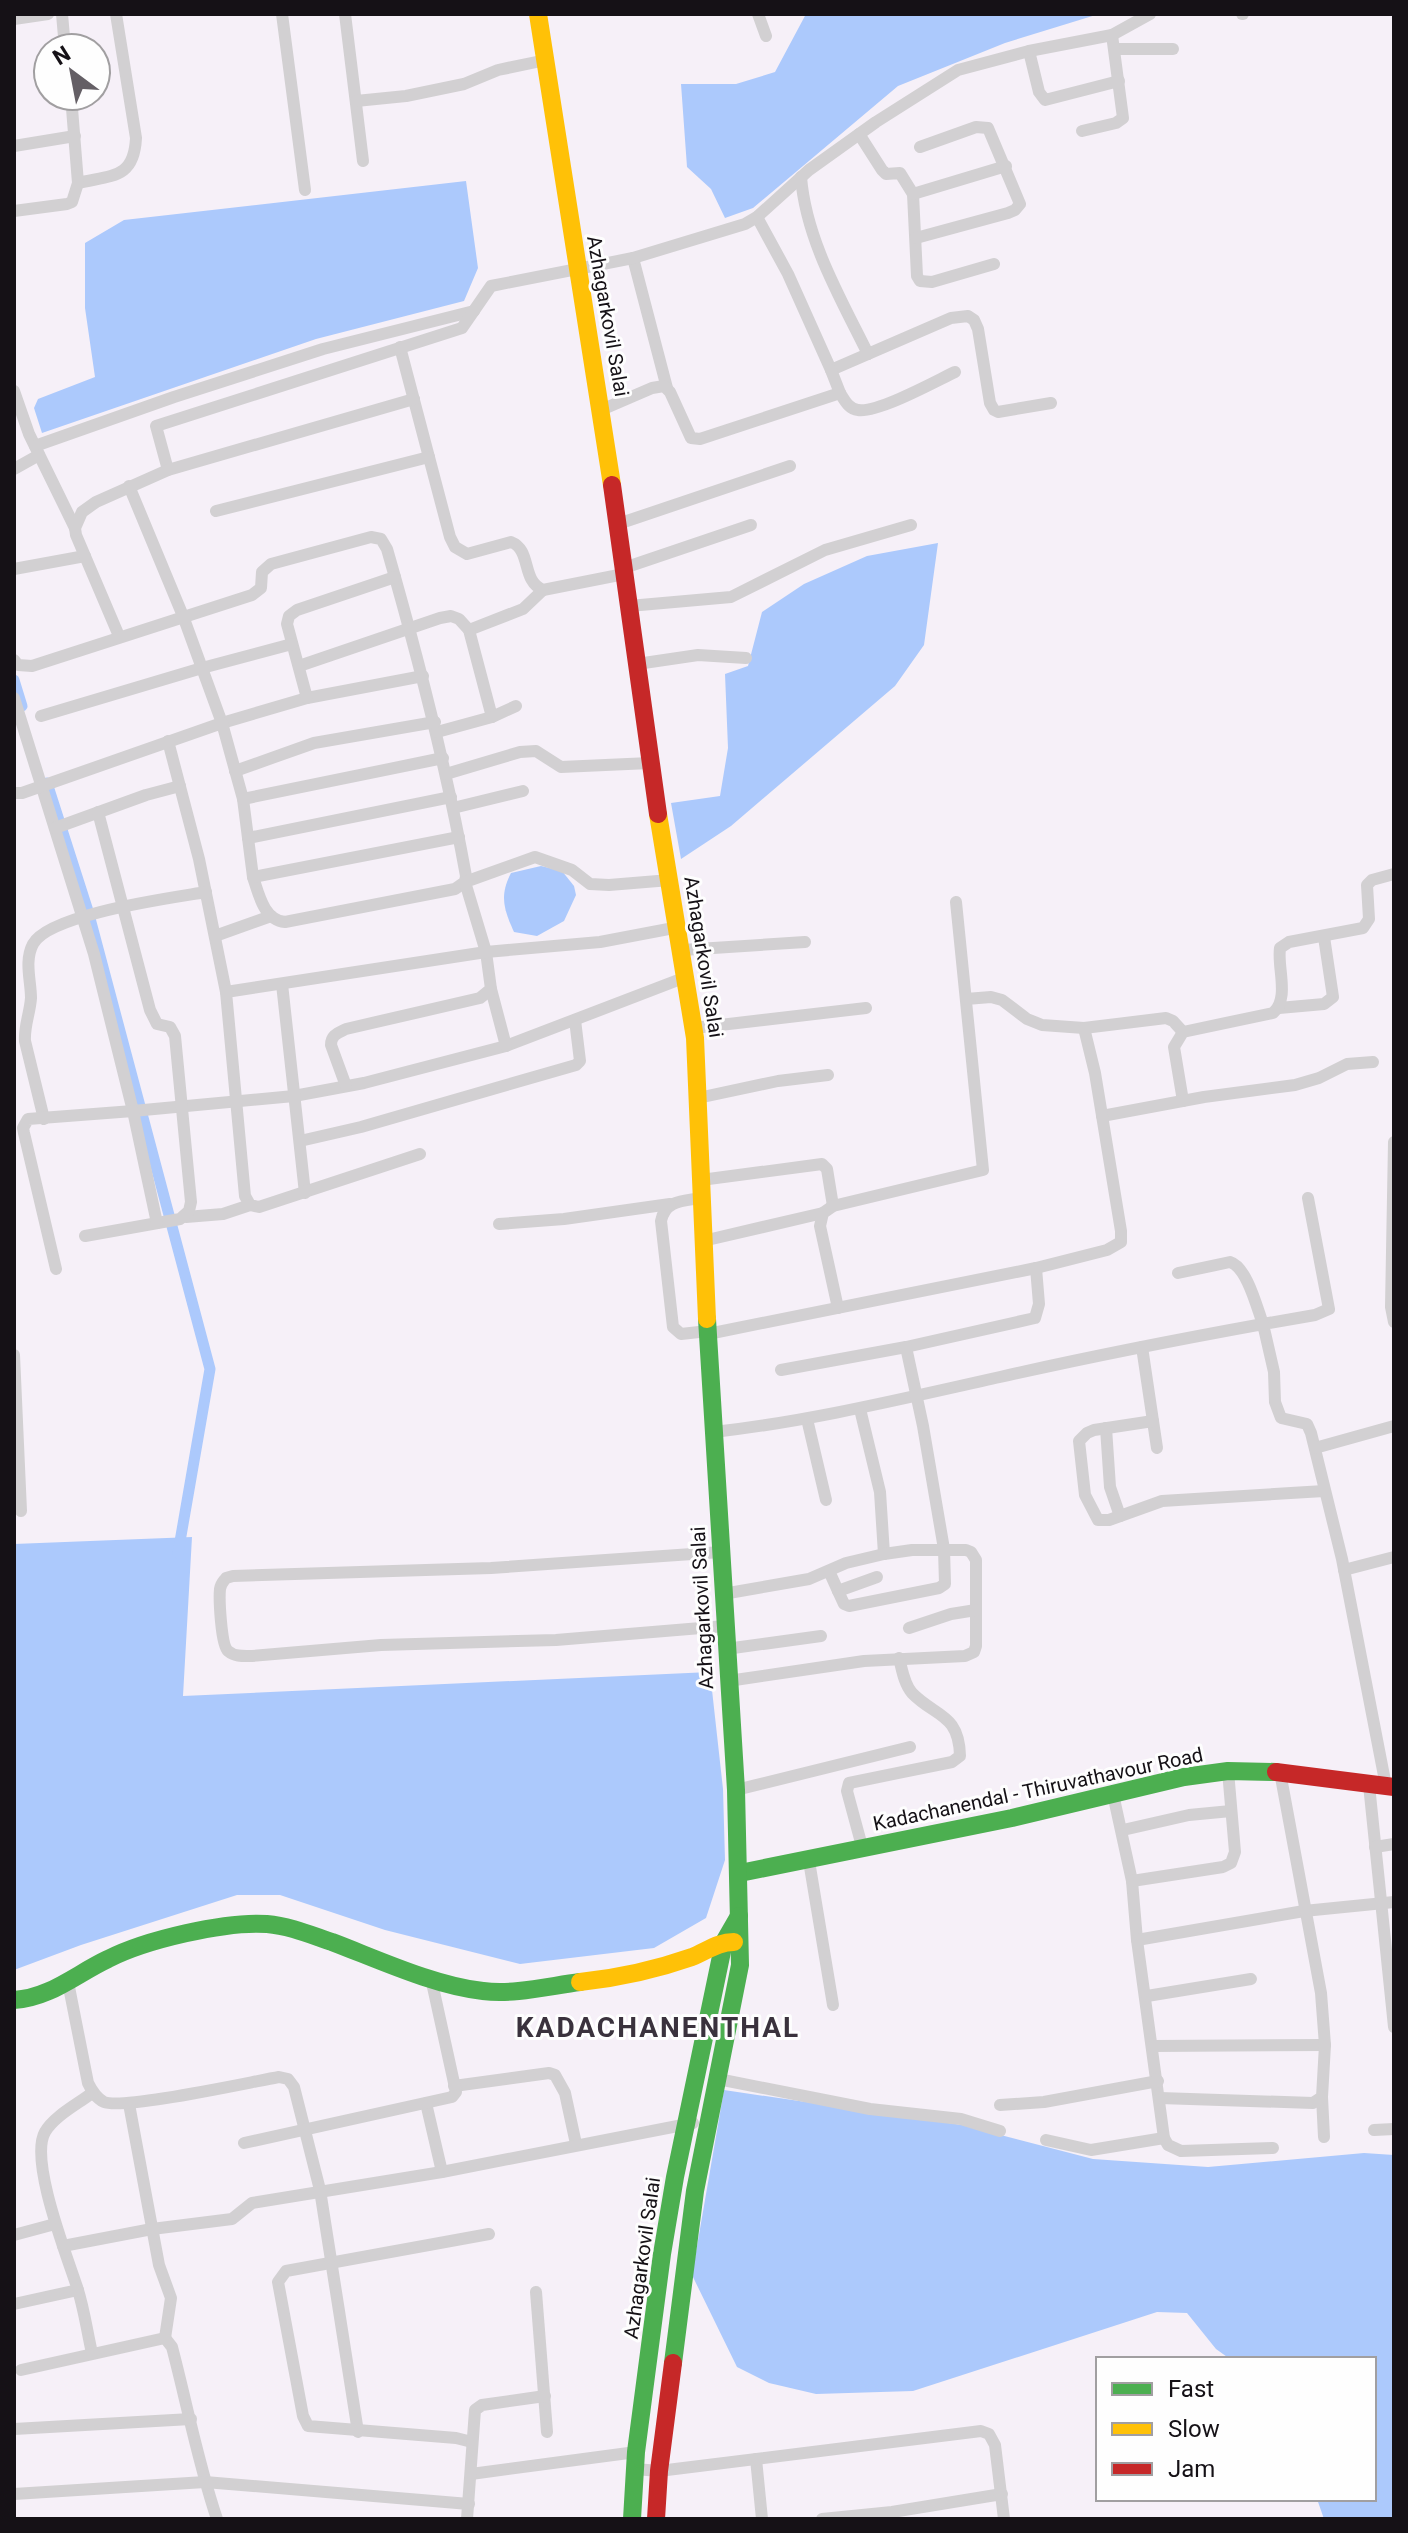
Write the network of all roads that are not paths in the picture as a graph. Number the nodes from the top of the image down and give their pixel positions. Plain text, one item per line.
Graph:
1 (48, 14) edge
2 (116, 14) edge
3 (282, 14) edge
4 (345, 14) edge
5 (758, 14) edge
6 (1150, 14) edge
7 (540, 15) edge
8 (14, 19) edge
9 (1112, 35) junction
10 (766, 36) dead end
11 (1115, 49) junction
12 (1173, 49) dead end
13 (1029, 51) junction
14 (546, 60) junction
15 (1119, 81) junction
16 (356, 101) junction
17 (73, 112) edge
18 (1082, 131) dead end
19 (859, 134) junction
20 (75, 136) junction
21 (14, 146) edge
22 (920, 147) dead end
23 (363, 161) dead end
24 (1006, 166) junction
25 (801, 177) junction
26 (78, 183) junction
27 (305, 190) dead end
28 (913, 194) junction
29 (14, 211) edge
30 (757, 217) junction
31 (916, 238) junction
32 (633, 258) junction
33 (994, 264) dead end
34 (577, 268) junction
35 (474, 311) junction
36 (400, 347) junction
37 (868, 354) junction
38 (831, 370) junction
39 (955, 372) dead end
40 (667, 388) junction
41 (14, 391) edge
42 (840, 393) junction
43 (414, 399) junction
44 (1051, 403) dead end
45 (601, 410) junction
46 (37, 451) junction
47 (429, 457) junction
48 (790, 466) dead end
49 (14, 469) edge
50 (168, 470) junction
51 (129, 486) junction
52 (216, 511) dead end
53 (618, 524) junction
54 (751, 525) dead end
55 (911, 525) dead end
56 (75, 528) junction
57 (85, 556) junction
58 (14, 569) edge
59 (624, 571) junction
60 (395, 577) junction
61 (543, 590) junction
62 (629, 606) junction
63 (183, 616) junction
64 (410, 627) junction
65 (469, 630) junction
66 (119, 636) junction
67 (292, 644) junction
68 (746, 658) dead end
69 (14, 660) edge
70 (637, 664) junction
71 (299, 666) junction
72 (202, 668) junction
73 (423, 676) junction
74 (14, 698) edge
75 (307, 698) junction
76 (516, 706) dead end
77 (41, 716) dead end
78 (492, 717) junction
79 (222, 723) junction
80 (436, 727) junction
81 (168, 741) junction
82 (443, 758) junction
83 (650, 763) junction
84 (235, 771) junction
85 (446, 774) junction
86 (47, 784) junction
87 (180, 786) junction
88 (523, 791) dead end
89 (14, 793) edge
90 (243, 799) junction
91 (452, 802) junction
92 (98, 812) junction
93 (60, 826) junction
94 (459, 837) junction
95 (248, 838) junction
96 (1394, 874) edge
97 (253, 877) junction
98 (670, 880) junction
99 (465, 882) junction
100 (206, 892) junction
101 (956, 902) dead end
102 (123, 906) junction
103 (88, 916) junction
104 (271, 916) junction
105 (679, 927) junction
106 (215, 936) junction
107 (1324, 937) junction
108 (805, 942) dead end
109 (682, 950) junction
110 (486, 952) junction
111 (686, 977) junction
112 (282, 984) junction
113 (491, 989) junction
114 (226, 992) junction
115 (966, 999) junction
116 (866, 1008) dead end
117 (1279, 1008) junction
118 (575, 1020) junction
119 (694, 1028) junction
120 (1084, 1028) junction
121 (1183, 1032) junction
122 (506, 1046) junction
123 (1373, 1062) dead end
124 (828, 1075) dead end
125 (346, 1086) junction
126 (294, 1096) junction
127 (698, 1098) junction
128 (1183, 1101) junction
129 (237, 1103) junction
130 (182, 1107) junction
131 (140, 1111) junction
132 (1102, 1116) junction
133 (14, 1118) edge
134 (28, 1119) junction
135 (44, 1119) junction
136 (300, 1141) junction
137 (1394, 1142) edge
138 (420, 1154) dead end
139 (701, 1189) junction
140 (305, 1193) junction
141 (1308, 1198) dead end
142 (670, 1204) junction
143 (250, 1205) junction
144 (828, 1209) junction
145 (183, 1218) junction
146 (161, 1223) junction
147 (499, 1224) dead end
148 (85, 1236) dead end
149 (703, 1241) junction
150 (1036, 1268) junction
151 (56, 1269) dead end
152 (1178, 1273) dead end
153 (838, 1308) junction
154 (1394, 1322) edge
155 (1263, 1324) junction
156 (708, 1333) junction
157 (906, 1347) junction
158 (1142, 1347) junction
159 (14, 1355) edge
160 (781, 1370) dead end
161 (915, 1396) junction
162 (860, 1409) junction
163 (807, 1419) junction
164 (1153, 1421) junction
165 (1394, 1426) edge
166 (1106, 1428) junction
167 (714, 1432) junction
168 (1157, 1448) dead end
169 (1315, 1448) junction
170 (1324, 1491) junction
171 (826, 1500) dead end
172 (21, 1511) dead end
173 (1120, 1516) junction
174 (944, 1549) junction
175 (721, 1552) junction
176 (884, 1554) junction
177 (1393, 1561) edge
178 (1344, 1570) junction
179 (829, 1571) junction
180 (877, 1577) dead end
181 (838, 1591) junction
182 (723, 1594) junction
183 (976, 1610) junction
184 (725, 1626) junction
185 (909, 1628) dead end
186 (821, 1636) dead end
187 (726, 1649) junction
188 (899, 1658) junction
189 (728, 1681) junction
190 (910, 1747) dead end
191 (1228, 1771) junction
192 (1280, 1772) junction
193 (1383, 1786) edge
194 (736, 1790) junction
195 (1113, 1794) junction
196 (1231, 1811) junction
197 (1123, 1830) junction
198 (1394, 1844) edge
199 (1375, 1847) junction
200 (863, 1850) junction
201 (809, 1861) junction
202 (740, 1873) junction
203 (1132, 1881) junction
204 (1394, 1902) edge
205 (1380, 1903) junction
206 (1304, 1911) junction
207 (1137, 1940) junction
208 (732, 1942) junction
209 (1390, 1961) edge
210 (431, 1978) junction
211 (1251, 1979) dead end
212 (68, 1982) junction
213 (1147, 1996) junction
214 (14, 2000) edge
215 (833, 2005) dead end
216 (1394, 2027) edge
217 (1325, 2045) junction
218 (1153, 2046) junction
219 (718, 2079) junction
220 (1158, 2081) junction
221 (454, 2086) junction
222 (92, 2093) junction
223 (1322, 2097) junction
224 (1160, 2098) junction
225 (426, 2103) junction
226 (129, 2104) junction
227 (1000, 2105) dead end
228 (688, 2122) junction
229 (708, 2126) junction
230 (1394, 2129) edge
231 (306, 2130) junction
232 (1374, 2130) dead end
233 (1000, 2131) dead end
234 (1324, 2137) dead end
235 (1164, 2138) junction
236 (1046, 2140) dead end
237 (244, 2143) dead end
238 (576, 2144) junction
239 (1273, 2148) dead end
240 (442, 2172) junction
241 (320, 2190) junction
242 (55, 2224) junction
243 (152, 2229) junction
244 (489, 2234) dead end
245 (14, 2235) edge
246 (63, 2246) junction
247 (332, 2261) junction
248 (78, 2290) junction
249 (536, 2292) dead end
250 (14, 2304) edge
251 (165, 2338) junction
252 (92, 2353) junction
253 (21, 2370) dead end
254 (545, 2396) junction
255 (191, 2419) junction
256 (14, 2429) edge
257 (358, 2432) junction
258 (547, 2432) dead end
259 (472, 2442) junction
260 (756, 2459) junction
261 (636, 2460) junction
262 (659, 2471) junction
263 (471, 2474) junction
264 (205, 2482) junction
265 (14, 2494) edge
266 (1002, 2494) junction
267 (469, 2504) junction
268 (892, 2516) edge
269 (217, 2519) edge
270 (467, 2519) edge
271 (632, 2519) edge
272 (656, 2519) edge
273 (762, 2519) edge
274 (822, 2519) edge
275 (1004, 2519) edge

1 - 8 street
2 - 26 street
3 - 27 street
4 - 16 street
5 - 10 street
6 - 9 street
7 - 14 main road, Azhagarkovil Salai
9 - 11 street
9 - 13 street
11 - 12 street
11 - 15 street
13 - 15 street
13 - 19 street
14 - 16 street
14 - 34 main road, Azhagarkovil Salai
15 - 18 street
16 - 23 street
17 - 20 street
19 - 25 street
19 - 28 street
20 - 21 street
20 - 26 street
22 - 24 street
24 - 28 street
24 - 31 street
25 - 30 street
25 - 37 street
26 - 29 street
28 - 31 street
30 - 32 street
30 - 38 street
31 - 33 street
32 - 34 street
32 - 40 street
34 - 35 street
34 - 45 main road, Azhagarkovil Salai
35 - 36 street
35 - 46 street
36 - 43 street
36 - 50 street
37 - 38 street
37 - 44 street
38 - 42 street
39 - 42 street
40 - 42 street
40 - 45 street
41 - 46 street
43 - 47 street
43 - 50 street
45 - 53 main road, Azhagarkovil Salai
46 - 49 street
46 - 56 street
47 - 52 street
47 - 61 street
48 - 53 street
50 - 51 street
51 - 56 street
51 - 63 street
53 - 59 main road, Azhagarkovil Salai
54 - 59 street
55 - 62 street
56 - 57 street
57 - 58 street
57 - 66 street
59 - 61 street
59 - 62 main road, Azhagarkovil Salai
60 - 63 street
60 - 64 street
60 - 67 street
61 - 65 street
62 - 70 main road, Azhagarkovil Salai
63 - 66 street
63 - 72 street
64 - 65 street
64 - 71 street
64 - 73 street
65 - 78 street
66 - 69 street
67 - 71 street
67 - 72 street
68 - 70 street
70 - 83 main road, Azhagarkovil Salai
71 - 75 street
72 - 77 street
72 - 79 street
73 - 75 street
73 - 80 street
74 - 86 street
75 - 79 street
76 - 78 street
78 - 80 street
79 - 81 street
79 - 84 street
80 - 82 street
80 - 84 street
81 - 86 street
81 - 87 street
82 - 85 street
82 - 90 street
83 - 85 street
83 - 98 main road, Azhagarkovil Salai
84 - 90 street
85 - 91 street
86 - 89 street
86 - 93 street
87 - 92 street
87 - 100 street
88 - 91 street
90 - 95 street
91 - 94 street
91 - 95 street
92 - 93 street
92 - 102 street
93 - 103 street
94 - 97 street
94 - 99 street
95 - 97 street
96 - 107 street
97 - 104 street
98 - 99 street
98 - 105 main road, Azhagarkovil Salai
99 - 104 street
99 - 110 street
100 - 102 street
100 - 106 street
101 - 115 street
102 - 103 street
102 - 130 street
103 - 131 street
103 - 135 street
104 - 106 street
105 - 109 main road, Azhagarkovil Salai
105 - 110 street
106 - 114 street
107 - 117 street
107 - 117 street
108 - 109 street
109 - 111 main road, Azhagarkovil Salai
110 - 112 street
110 - 113 street
111 - 118 street
111 - 119 main road, Azhagarkovil Salai
112 - 114 street
112 - 126 street
113 - 122 street
113 - 125 street
114 - 129 street
115 - 120 street
115 - 144 street
116 - 119 street
117 - 121 street
118 - 122 street
118 - 136 street
119 - 127 main road, Azhagarkovil Salai
120 - 121 street
120 - 132 street
121 - 128 street
122 - 125 street
123 - 128 street
124 - 127 street
125 - 126 street
126 - 129 street
126 - 136 street
127 - 139 main road, Azhagarkovil Salai
128 - 132 street
129 - 130 street
129 - 143 street
130 - 131 street
130 - 145 street
131 - 135 street
131 - 146 street
132 - 150 street
133 - 134 street
134 - 135 street
134 - 151 street
136 - 140 street
137 - 154 street
138 - 140 street
139 - 142 street
139 - 144 street
139 - 149 main road, Azhagarkovil Salai
140 - 143 street
141 - 155 street
142 - 147 street
142 - 156 street
143 - 145 street
144 - 149 street
144 - 153 street
145 - 146 street
146 - 148 street
149 - 156 main road, Azhagarkovil Salai
150 - 153 street
150 - 157 street
152 - 155 street
153 - 156 street
155 - 158 street
155 - 169 street
156 - 167 main road, Azhagarkovil Salai
157 - 160 street
157 - 161 street
158 - 161 street
158 - 164 street
159 - 172 street
161 - 162 street
161 - 174 street
162 - 163 street
162 - 176 street
163 - 167 street
163 - 171 street
164 - 166 street
164 - 168 street
165 - 169 street
166 - 173 street
166 - 173 street
167 - 175 main road, Azhagarkovil Salai
169 - 170 street
170 - 173 street
170 - 178 street
174 - 176 street
174 - 181 street
174 - 183 street
175 - 182 main road, Azhagarkovil Salai
175 - 184 street
176 - 179 street
177 - 178 street
178 - 193 street
179 - 181 street
179 - 182 street
180 - 181 street
182 - 184 main road, Azhagarkovil Salai
183 - 185 street
183 - 188 street
184 - 187 main road, Azhagarkovil Salai
186 - 187 street
187 - 189 main road, Azhagarkovil Salai
188 - 189 street
188 - 200 street
189 - 194 main road, Azhagarkovil Salai
190 - 194 street
191 - 192 main road, Kadachanendal - Thiruvathavour Road
191 - 195 main road, Kadachanendal - Thiruvathavour Road
191 - 196 street
192 - 193 main road, Kadachanendal - Thiruvathavour Road
192 - 206 street
193 - 199 street
194 - 202 main road, Azhagarkovil Salai
195 - 197 street
195 - 200 main road, Kadachanendal - Thiruvathavour Road
196 - 197 street
196 - 203 street
197 - 203 street
198 - 199 street
199 - 205 street
200 - 201 main road, Kadachanendal - Thiruvathavour Road
201 - 202 main road, Kadachanendal - Thiruvathavour Road
201 - 215 street
202 - 208 main road, Azhagarkovil Salai
203 - 207 street
204 - 205 street
205 - 206 street
205 - 209 street
206 - 207 street
206 - 217 street
207 - 213 street
208 - 210 main road
208 - 219 main road, Azhagarkovil Salai
208 - 228 main road, Azhagarkovil Salai
209 - 216 street
210 - 212 main road
210 - 221 street
211 - 213 street
212 - 214 main road
212 - 222 street
213 - 218 street
217 - 218 street
217 - 223 street
218 - 220 street
219 - 229 main road, Azhagarkovil Salai
219 - 233 street
220 - 224 street
220 - 227 street
221 - 225 street
221 - 238 street
222 - 226 street
222 - 242 street
223 - 224 street
223 - 234 street
224 - 235 street
225 - 231 street
225 - 240 street
226 - 231 street
226 - 243 street
228 - 229 street
228 - 238 street
228 - 261 main road, Azhagarkovil Salai
229 - 262 main road, Azhagarkovil Salai
230 - 232 street
231 - 237 street
231 - 241 street
235 - 236 street
235 - 239 street
238 - 240 street
240 - 241 street
241 - 243 street
241 - 247 street
242 - 245 street
242 - 246 street
243 - 246 street
243 - 251 street
244 - 247 street
246 - 248 street
247 - 257 street
247 - 257 street
248 - 250 street
248 - 252 street
249 - 254 street
251 - 252 street
251 - 255 street
252 - 253 street
254 - 258 street
254 - 259 street
255 - 256 street
255 - 264 street
257 - 259 street
259 - 263 street
260 - 262 street
260 - 266 street
260 - 273 street
261 - 262 street
261 - 263 street
261 - 271 main road, Azhagarkovil Salai
262 - 272 main road, Azhagarkovil Salai
263 - 267 street
264 - 265 street
264 - 267 street
264 - 269 street
266 - 268 street
266 - 275 street
267 - 270 street
268 - 274 street

